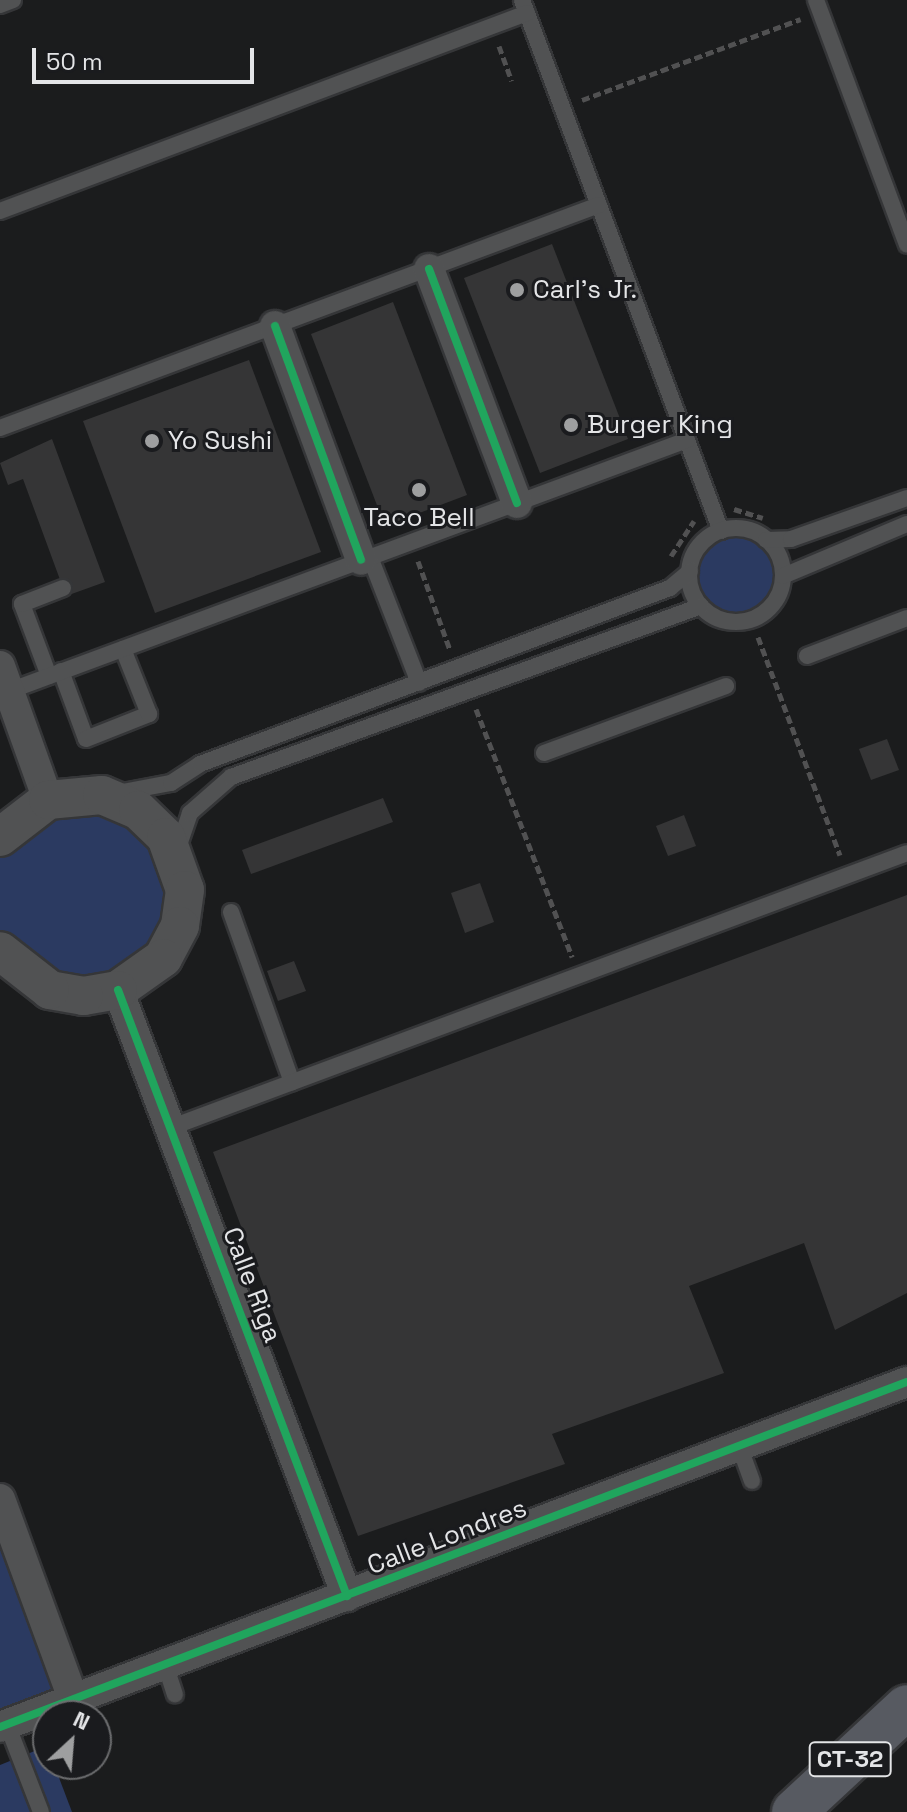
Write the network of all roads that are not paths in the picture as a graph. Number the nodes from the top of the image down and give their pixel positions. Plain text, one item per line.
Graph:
1 (13, 0) edge
2 (0, 5) edge
3 (818, 6) edge
4 (524, 7) edge
5 (599, 205) junction
6 (0, 211) edge
7 (907, 245) edge
8 (429, 269) junction
9 (275, 326) junction
10 (0, 428) edge
11 (687, 440) junction
12 (907, 498) edge
13 (517, 503) junction
14 (907, 524) edge
15 (721, 531) junction
16 (766, 540) junction
17 (366, 559) junction
18 (690, 571) junction
19 (783, 576) junction
20 (63, 588) dead end
21 (701, 606) junction
22 (907, 618) edge
23 (123, 649) junction
24 (807, 656) dead end
25 (55, 674) junction
26 (419, 683) junction
27 (3, 684) edge
28 (726, 686) dead end
29 (544, 753) dead end
30 (102, 795) junction
31 (48, 800) junction
32 (0, 837) edge
33 (907, 853) edge
34 (178, 858) junction
35 (231, 912) dead end
36 (3, 958) edge
37 (118, 990) junction
38 (292, 1082) junction
39 (172, 1127) junction
40 (907, 1382) edge
41 (740, 1448) junction
42 (752, 1481) dead end
43 (0, 1499) edge
44 (347, 1596) junction
45 (165, 1664) junction
46 (175, 1694) dead end
47 (73, 1699) junction
48 (907, 1707) edge
49 (3, 1725) edge
50 (41, 1812) edge
51 (794, 1812) edge

1 - 2 lane
3 - 7 lane
4 - 5 lane
4 - 6 lane
5 - 8 lane
5 - 11 lane
8 - 9 lane
8 - 13 street
9 - 10 lane
9 - 17 street
11 - 13 lane
11 - 15 lane
12 - 16 lane
13 - 17 lane
14 - 19 lane
15 - 16 lane
15 - 18 lane
16 - 19 lane
17 - 23 lane
17 - 26 lane
18 - 21 lane
18 - 26 lane
19 - 21 lane
20 - 25 lane
21 - 34 lane
22 - 24 lane
23 - 25 lane
23 - 25 lane
25 - 27 lane
26 - 30 lane
27 - 31 street
28 - 29 lane
30 - 31 street
30 - 34 street
31 - 32 street
33 - 38 lane
34 - 37 street
35 - 38 lane
36 - 37 street
37 - 39 street, Calle Riga
38 - 39 lane
39 - 44 street, Calle Riga
40 - 41 street, Calle Londres
41 - 42 lane
41 - 44 street, Calle Londres
43 - 47 street
44 - 45 street, Calle Londres
45 - 46 lane
45 - 47 street, Calle Londres
47 - 49 street, Calle Londres
48 - 51 highway, CT-32
49 - 50 lane

